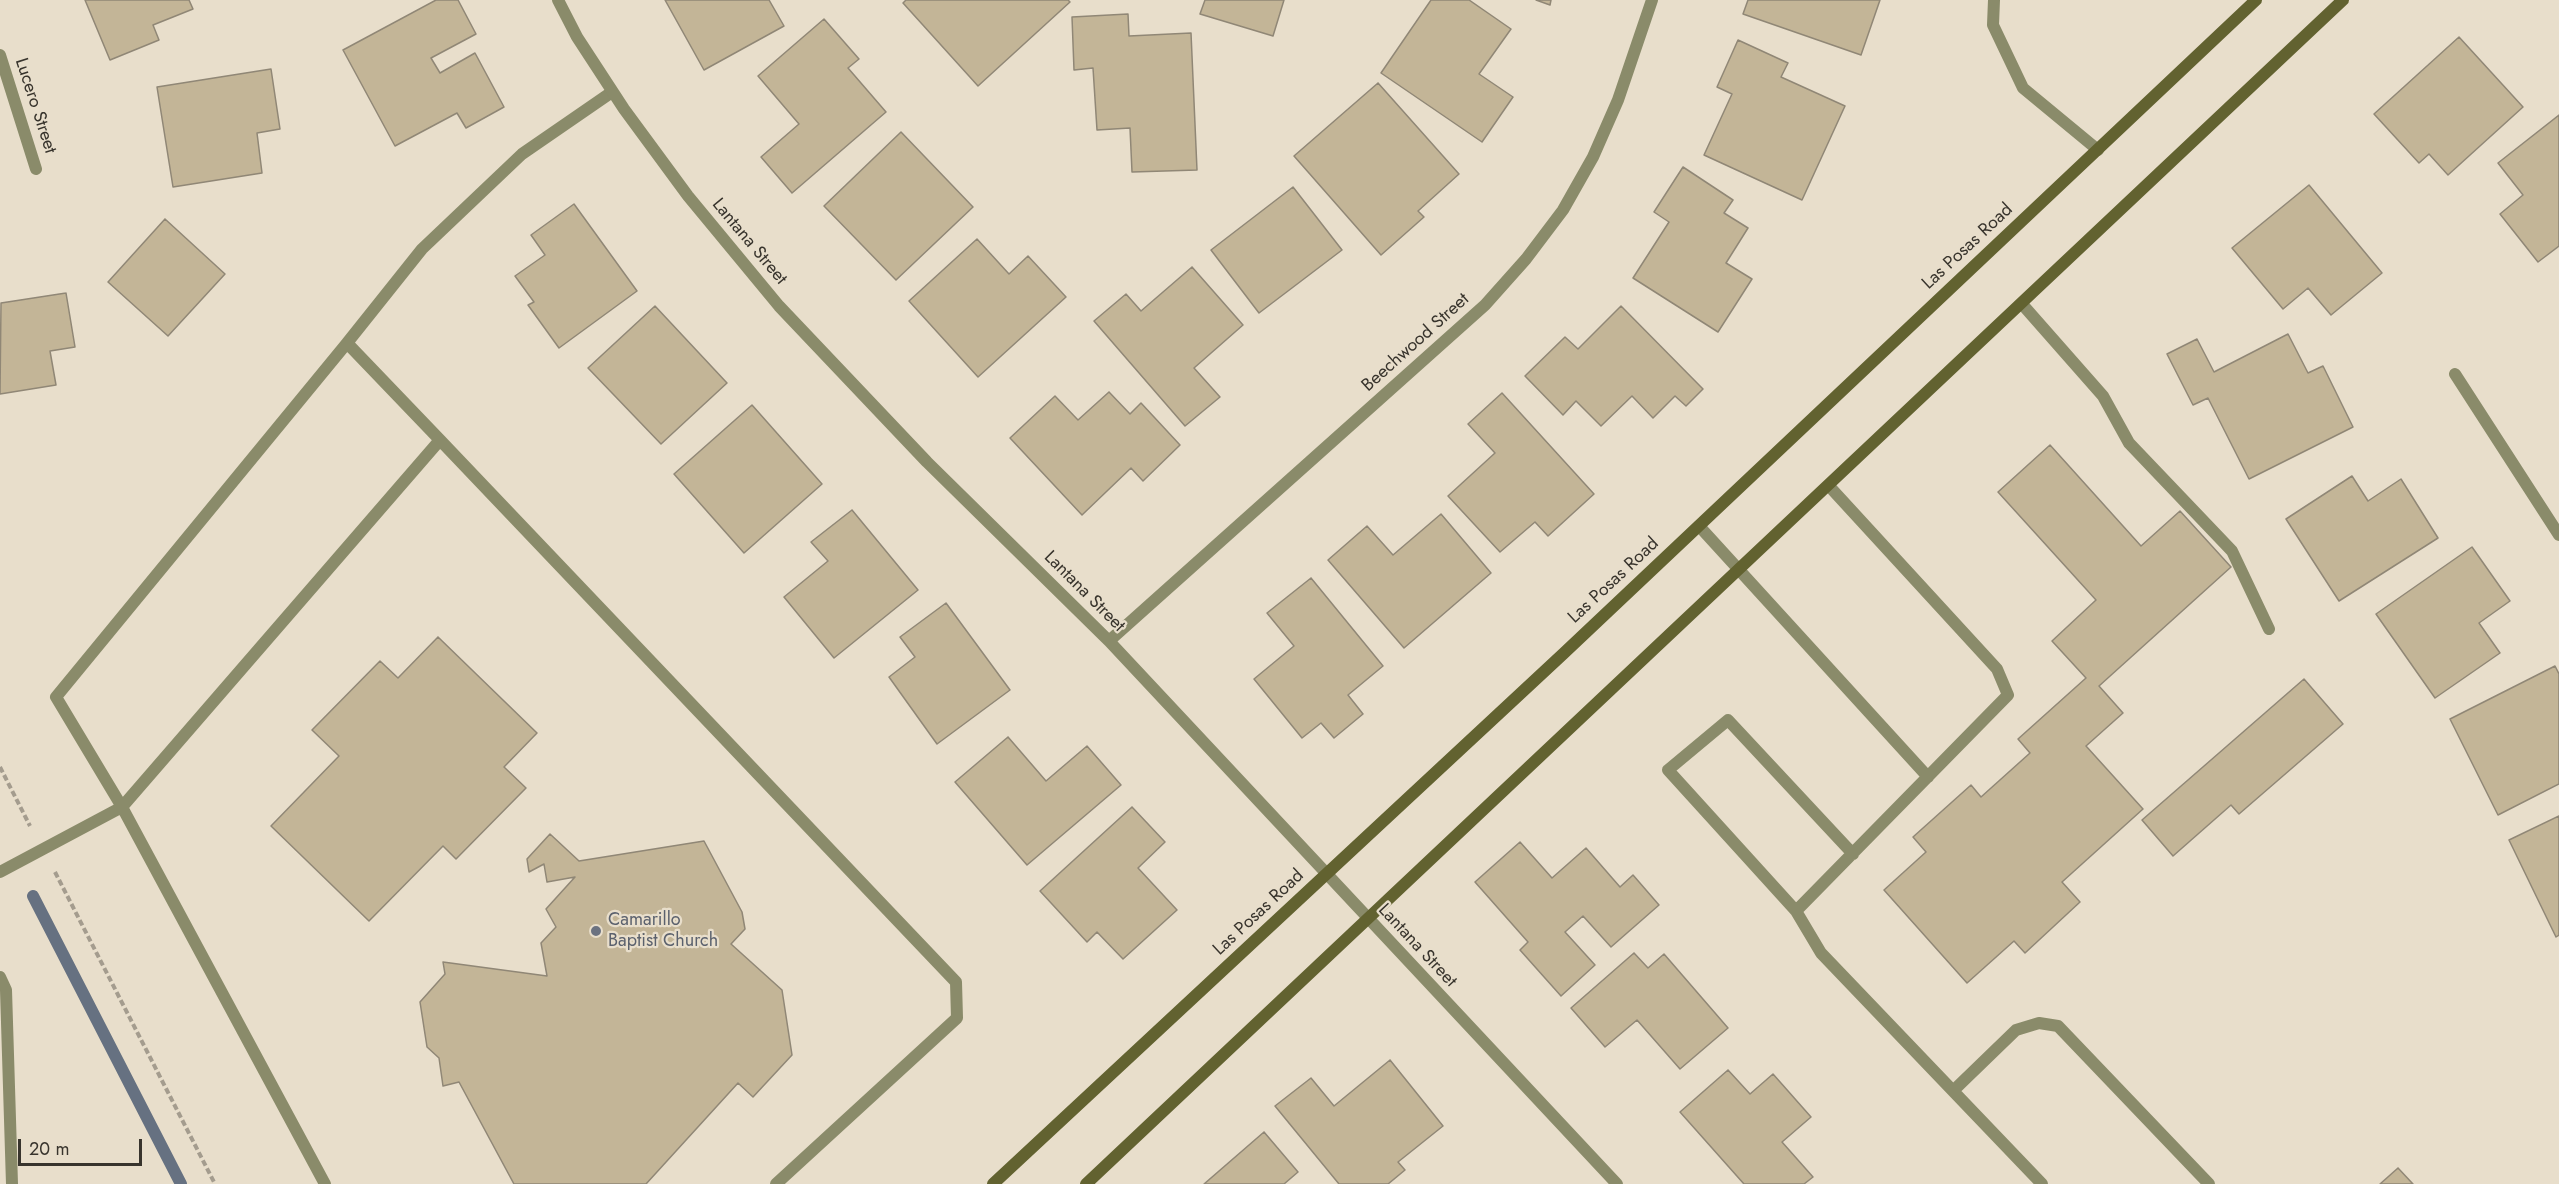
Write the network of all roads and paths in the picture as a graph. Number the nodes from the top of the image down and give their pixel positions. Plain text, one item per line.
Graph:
1 (558, 0) edge
2 (1652, 0) edge
3 (1994, 0) edge
4 (2256, 0) edge
5 (2343, 0) edge
6 (0, 55) edge
7 (612, 92) junction
8 (2098, 150) junction
9 (36, 169) dead end
10 (2022, 304) junction
11 (347, 343) junction
12 (2456, 374) dead end
13 (440, 440) junction
14 (1829, 486) junction
15 (1699, 526) junction
16 (2559, 535) edge
17 (1739, 571) junction
18 (2269, 628) dead end
19 (1109, 641) junction
20 (0, 767) edge
21 (1928, 777) junction
22 (122, 807) junction
23 (42, 850) junction
24 (1853, 854) junction
25 (0, 873) edge
26 (1328, 873) junction
27 (1796, 911) junction
28 (1367, 919) junction
29 (0, 977) edge
30 (1954, 1090) junction
31 (12, 1184) edge
32 (215, 1184) edge
33 (325, 1184) edge
34 (776, 1184) edge
35 (993, 1184) edge
36 (1086, 1184) edge
37 (1617, 1184) edge
38 (2042, 1184) edge
39 (2209, 1184) edge

1 - 7 street, Lantana Street
2 - 19 street, Beechwood Street
3 - 8 street
4 - 8 main road, Las Posas Road
5 - 10 main road
6 - 9 street, Lucero Street
7 - 11 street
7 - 19 street, Lantana Street
8 - 15 main road, Las Posas Road
10 - 14 main road
10 - 18 street
11 - 13 street
11 - 22 street
12 - 16 street
13 - 22 street
13 - 34 street
14 - 17 main road
14 - 21 street
15 - 17 street
15 - 26 main road, Las Posas Road
17 - 21 street
17 - 28 main road
19 - 26 street, Lantana Street
20 - 23 path
21 - 24 street
22 - 23 street
22 - 33 street
23 - 25 street
23 - 32 path
24 - 27 street
24 - 27 street
26 - 28 street, Lantana Street
26 - 35 main road, Las Posas Road
27 - 30 street
28 - 36 main road
28 - 37 street, Lantana Street
29 - 31 street
30 - 38 street
30 - 39 street

